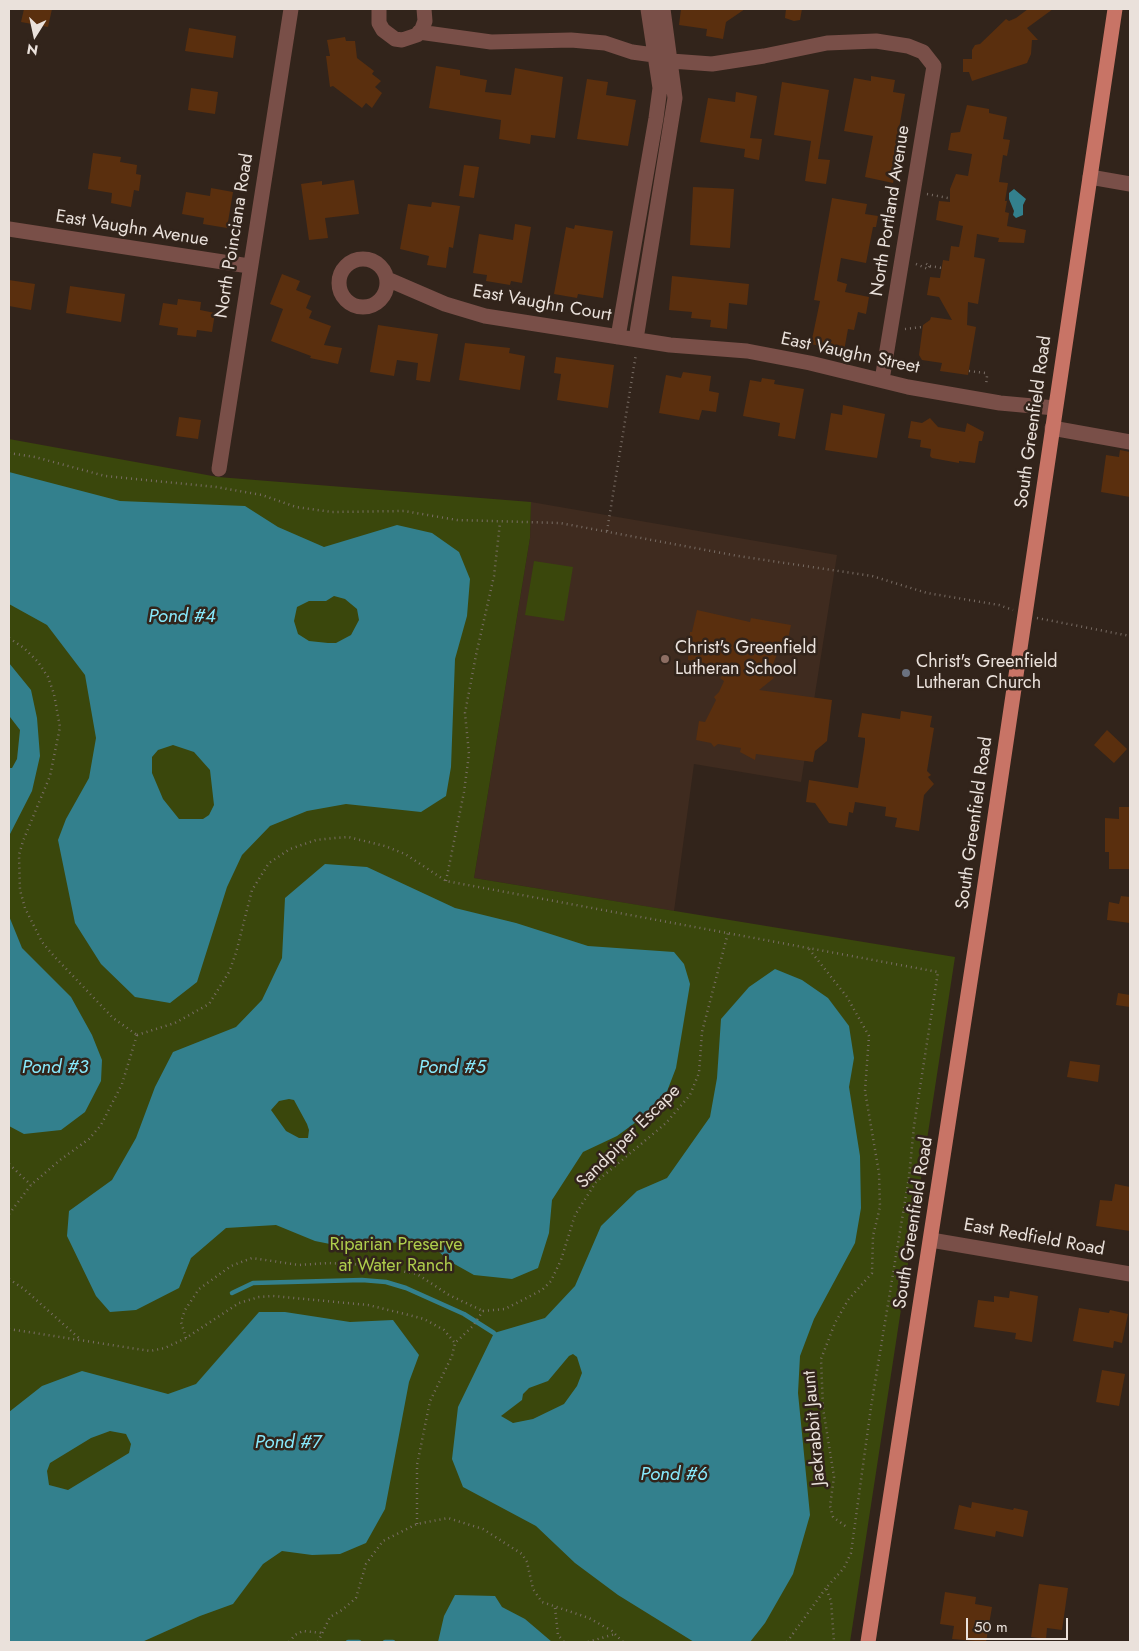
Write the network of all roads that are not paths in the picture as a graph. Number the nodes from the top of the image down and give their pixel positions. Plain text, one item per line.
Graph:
1 (291, 9) edge
2 (379, 9) edge
3 (424, 9) edge
4 (648, 9) edge
5 (663, 9) edge
6 (1115, 9) edge
7 (419, 32) junction
8 (654, 55) junction
9 (671, 61) junction
10 (1090, 177) junction
11 (1130, 184) edge
12 (640, 214) junction
13 (656, 217) junction
14 (9, 229) edge
15 (249, 266) junction
16 (387, 278) dead end
17 (618, 337) junction
18 (636, 346) junction
19 (882, 380) junction
20 (1055, 408) junction
21 (1052, 428) junction
22 (1130, 442) edge
23 (219, 469) dead end
24 (931, 1240) junction
25 (1130, 1274) edge
26 (868, 1642) edge

1 - 15 street, North Poinciana Road
2 - 7 street
3 - 7 street
4 - 8 street
5 - 9 street
6 - 10 main road, South Greenfield Road
7 - 8 street
8 - 9 street
8 - 12 street
9 - 13 street
9 - 19 street, North Portland Avenue
10 - 11 street
10 - 20 main road, South Greenfield Road
12 - 13 street
12 - 17 street
13 - 18 street
14 - 15 street, East Vaughn Avenue
15 - 23 street, North Poinciana Road
16 - 17 street, East Vaughn Court
17 - 18 street, East Vaughn Court
18 - 19 street, East Vaughn Street
19 - 20 street, East Vaughn Street
20 - 21 main road, South Greenfield Road
21 - 22 street
21 - 24 main road, South Greenfield Road
24 - 25 street, East Redfield Road
24 - 26 main road, South Greenfield Road

